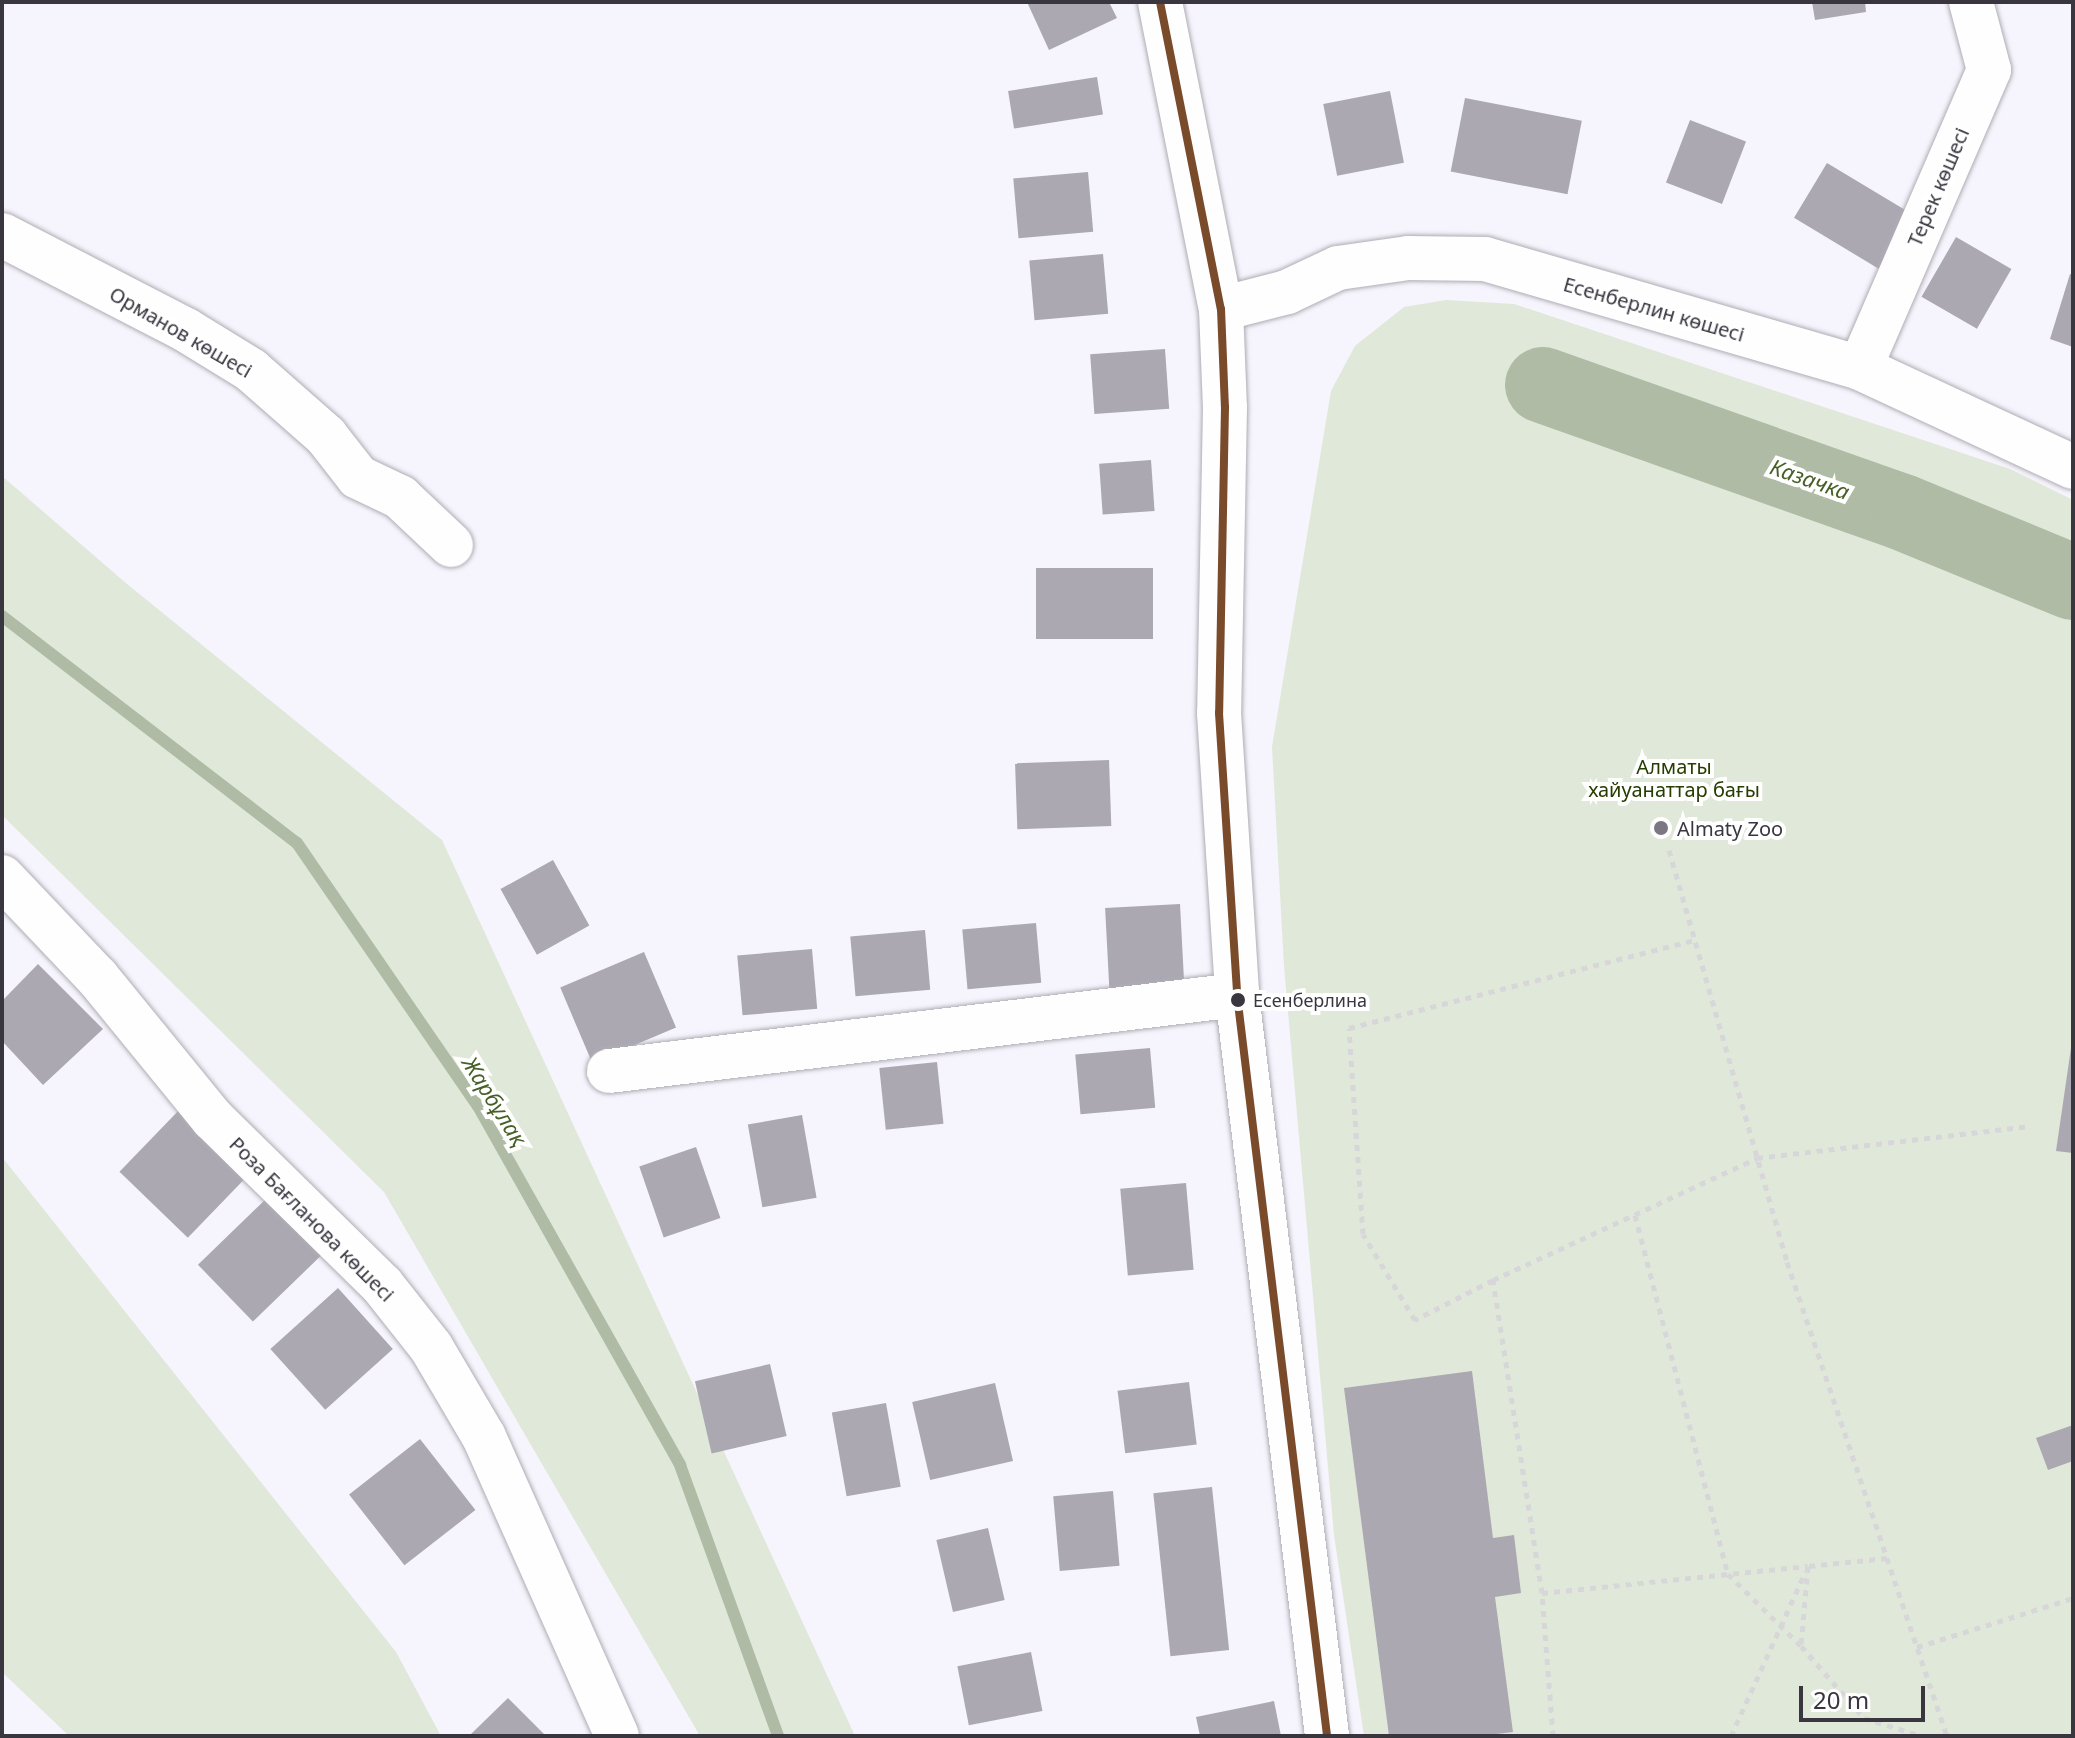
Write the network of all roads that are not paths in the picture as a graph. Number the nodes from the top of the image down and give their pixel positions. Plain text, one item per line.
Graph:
1 (1160, 2) edge
2 (1971, 2) edge
3 (2, 235) edge
4 (1221, 309) junction
5 (1860, 368) junction
6 (2073, 467) edge
7 (451, 545) dead end
8 (2, 877) edge
9 (1237, 995) junction
10 (609, 1071) dead end
11 (617, 1736) edge
12 (1327, 1736) edge

1 - 4 street
2 - 5 street, Терек көшесі
3 - 7 street, Орманов көшесі
4 - 5 street, Есенберлин көшесі
4 - 9 street
5 - 6 street, Есенберлин көшесі
8 - 11 street, Роза Бағланова көшесі
9 - 10 street
9 - 12 street

